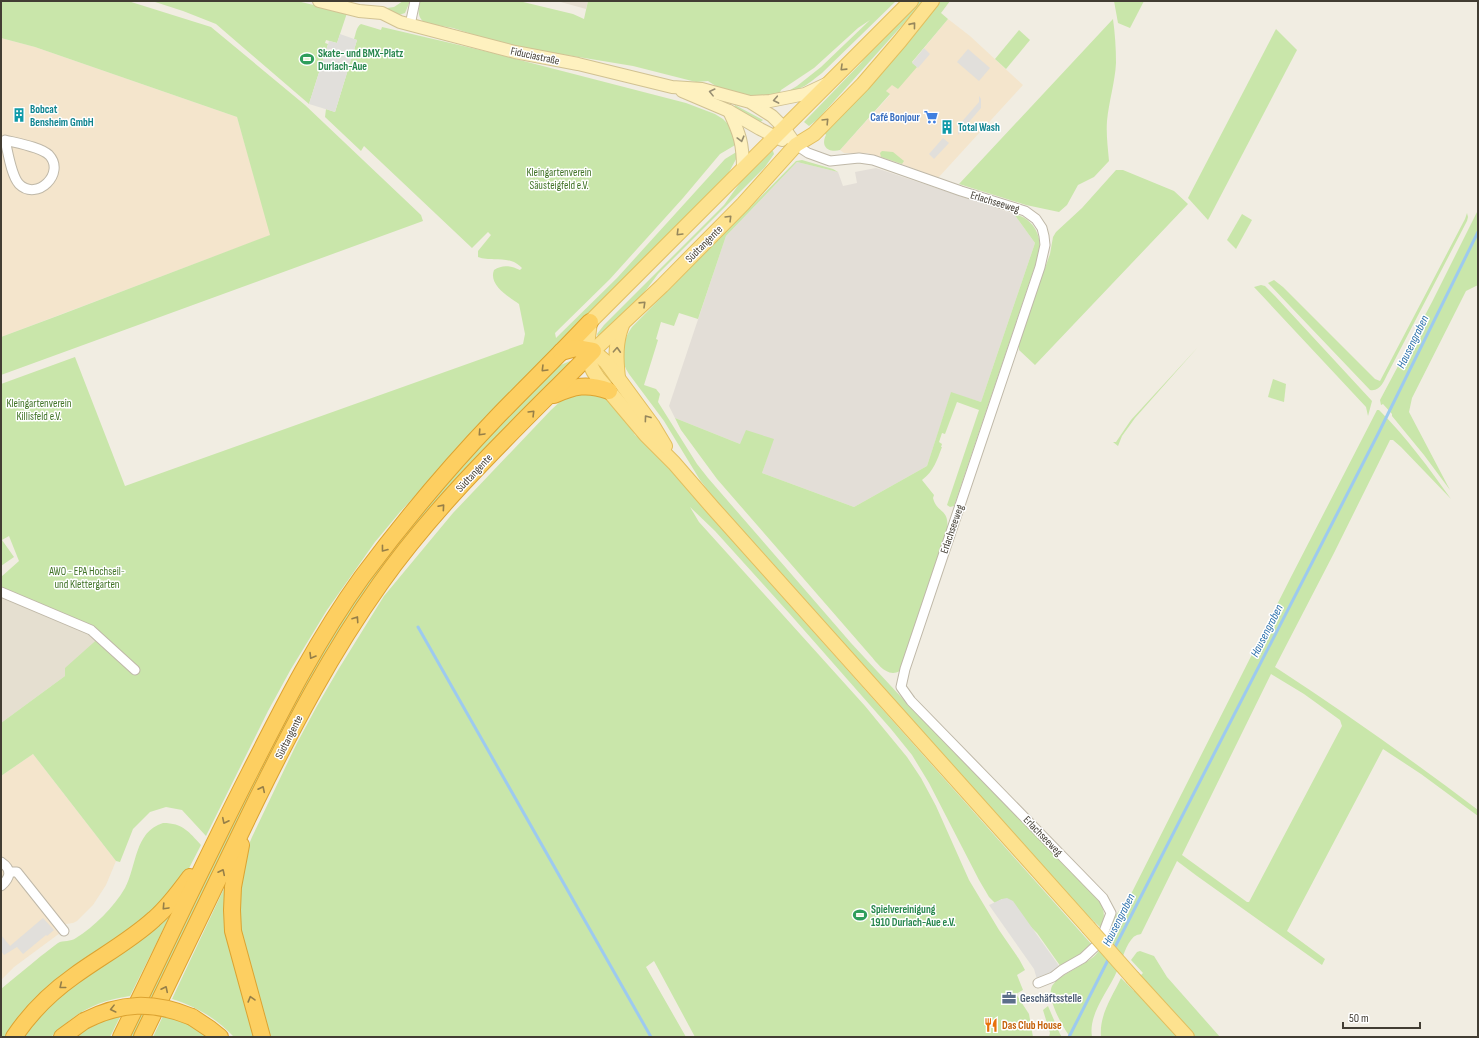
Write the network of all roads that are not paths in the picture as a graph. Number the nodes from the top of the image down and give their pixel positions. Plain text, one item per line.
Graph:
1 (319, 1) edge
2 (415, 1) edge
3 (911, 1) edge
4 (932, 1) edge
5 (405, 23) junction
6 (827, 84) junction
7 (672, 87) junction
8 (750, 102) junction
9 (729, 111) junction
10 (779, 133) junction
11 (3, 139) edge
12 (796, 145) junction
13 (743, 169) junction
14 (590, 322) junction
15 (623, 323) junction
16 (561, 352) junction
17 (589, 353) junction
18 (618, 378) junction
19 (609, 391) junction
20 (545, 400) junction
21 (674, 463) junction
22 (1, 592) edge
23 (135, 670) dead end
24 (245, 824) junction
25 (208, 856) junction
26 (1, 862) edge
27 (9, 872) junction
28 (1, 886) edge
29 (64, 931) dead end
30 (1038, 983) dead end
31 (14, 1037) edge
32 (62, 1037) edge
33 (121, 1037) edge
34 (142, 1037) edge
35 (220, 1037) edge
36 (262, 1037) edge
37 (1187, 1037) edge

1 - 5 main road, Fiduciastraße
2 - 5 street
3 -> 6 main road, Südtangente
12 -> 4 main road, Südtangente
5 - 7 main road, Fiduciastraße
6 -> 8 main road
6 - 10 main road, Südtangente
8 -> 7 main road, Fiduciastraße
7 - 9 main road, Fiduciastraße
8 - 10 main road, Fiduciastraße
9 - 10 main road, Fiduciastraße
9 -> 13 main road
10 - 12 main road, Fiduciastraße
10 - 13 main road, Südtangente
11 - 11 street
15 -> 12 main road, Südtangente
12 - 30 street, Erlachseeweg
13 -> 14 main road, Südtangente
14 - 16 highway, Südtangente
14 - 17 main road
15 - 17 main road, Südtangente
18 -> 15 main road
16 - 17 highway
16 -> 25 highway, Südtangente
17 - 18 main road
17 - 19 main road
17 - 20 highway, Südtangente
21 -> 18 main road
19 - 20 highway
19 - 21 main road
24 -> 20 highway, Südtangente
21 - 37 main road, bridge
22 - 23 street
34 -> 24 highway, Südtangente
36 -> 24 highway
25 -> 31 highway
25 - 33 highway, Südtangente
26 - 27 street
27 - 28 street
27 - 29 street
35 -> 32 highway, bridge

